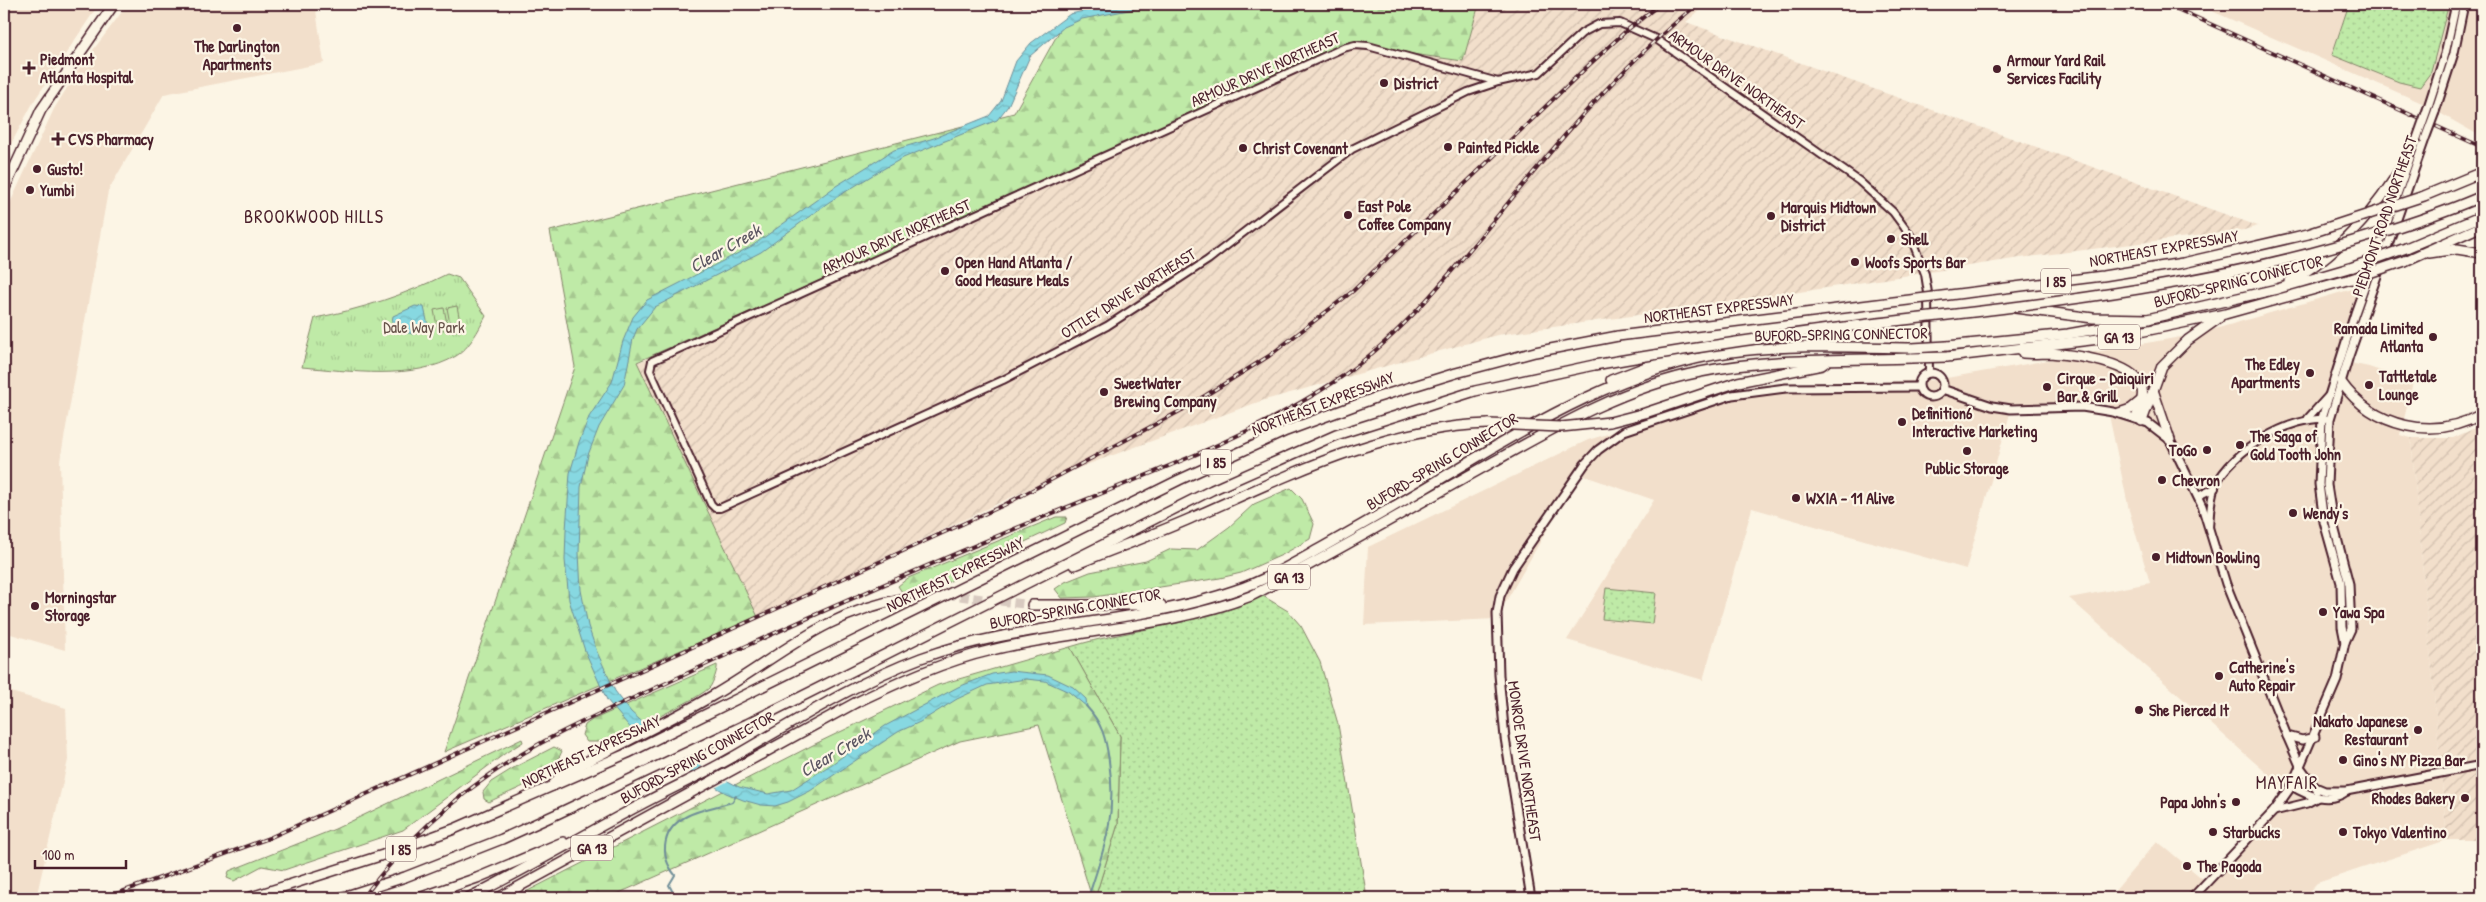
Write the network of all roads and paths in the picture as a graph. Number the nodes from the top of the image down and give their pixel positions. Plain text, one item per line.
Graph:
1 (114, 4) edge
2 (2456, 4) edge
3 (2464, 4) edge
4 (1498, 82) junction
5 (2431, 111) junction
6 (2420, 140) junction
7 (2482, 172) edge
8 (4, 190) edge
9 (2482, 196) edge
10 (2482, 216) edge
11 (2482, 226) edge
12 (2482, 253) edge
13 (2419, 254) junction
14 (2276, 289) junction
15 (1928, 313) junction
16 (2226, 314) junction
17 (2149, 319) junction
18 (2010, 350) junction
19 (1828, 360) junction
20 (1929, 373) junction
21 (2341, 382) junction
22 (1918, 387) junction
23 (1942, 389) junction
24 (2153, 389) junction
25 (2328, 396) junction
26 (2142, 400) junction
27 (2119, 413) junction
28 (2482, 414) edge
29 (2322, 418) junction
30 (2330, 419) junction
31 (2139, 420) junction
32 (2301, 423) junction
33 (1526, 428) junction
34 (2170, 440) junction
35 (2215, 488) junction
36 (752, 494) joint
37 (2198, 496) junction
38 (2212, 497) junction
39 (2202, 506) junction
40 (2209, 532) junction
41 (1024, 584) junction
42 (906, 598) tunnel mouth
43 (1181, 604) junction
44 (1032, 605) tunnel mouth
45 (2345, 642) junction
46 (2287, 736) junction
47 (2314, 737) junction
48 (2482, 766) edge
49 (2302, 768) junction
50 (2294, 782) junction
51 (550, 788) junction
52 (2318, 793) junction
53 (2274, 812) junction
54 (620, 816) junction
55 (248, 898) edge
56 (340, 898) edge
57 (418, 898) edge
58 (468, 898) edge
59 (498, 898) edge
60 (1531, 898) edge
61 (2192, 898) edge

1 - 8 highway
2 - 5 main road, PIEDMONT ROAD NORTHEAST
3 - 5 main road, PIEDMONT ROAD NORTHEAST
4 - 15 street, ARMOUR DRIVE NORTHEAST
4 - 36 street, OTTLEY DRIVE NORTHEAST
4 - 36 street, ARMOUR DRIVE NORTHEAST
5 - 6 main road, PIEDMONT ROAD NORTHEAST, bridge
6 - 14 highway
6 - 21 main road, PIEDMONT ROAD NORTHEAST
6 - 25 main road, PIEDMONT ROAD NORTHEAST
7 - 51 highway, NORTHEAST EXPRESSWAY / I 85, bridge
9 - 41 highway, I 85, bridge
10 - 14 highway, BUFORD-SPRING CONNECTOR / GA 13, bridge
11 - 13 highway, BUFORD-SPRING CONNECTOR / GA 13
12 - 13 highway
13 - 16 highway, BUFORD-SPRING CONNECTOR / GA 13, bridge
14 - 17 highway, BUFORD-SPRING CONNECTOR / GA 13
15 - 17 highway
15 - 20 street, ARMOUR DRIVE NORTHEAST
15 - 33 highway
16 - 18 highway, BUFORD-SPRING CONNECTOR / GA 13
16 - 24 highway
17 - 33 highway, BUFORD-SPRING CONNECTOR / GA 13, bridge
18 - 19 highway, BUFORD-SPRING CONNECTOR / GA 13, bridge
18 - 26 highway
19 - 41 highway, bridge
19 - 59 highway, BUFORD-SPRING CONNECTOR / GA 13
20 - 22 main road
20 - 23 main road
21 - 28 highway
21 - 30 main road, PIEDMONT ROAD NORTHEAST
22 - 23 main road, MONROE DRIVE NORTHEAST
22 - 60 main road, MONROE DRIVE NORTHEAST
23 - 27 main road, MONROE DRIVE NORTHEAST
24 - 31 highway
24 - 34 highway
25 - 29 main road, PIEDMONT ROAD NORTHEAST
25 - 32 street
26 - 27 highway
26 - 31 highway
27 - 31 main road, MONROE DRIVE NORTHEAST
29 - 30 street
29 - 32 street
29 - 45 main road, PIEDMONT ROAD NORTHEAST
30 - 45 main road, PIEDMONT ROAD NORTHEAST
31 - 34 main road, MONROE DRIVE NORTHEAST
32 - 35 street
33 - 43 highway, BUFORD-SPRING CONNECTOR / GA 13
34 - 37 main road, MONROE DRIVE NORTHEAST
35 - 37 street
35 - 38 street
37 - 39 main road, MONROE DRIVE NORTHEAST
38 - 39 street
38 - 40 street
39 - 40 main road, MONROE DRIVE NORTHEAST
40 - 46 main road, MONROE DRIVE NORTHEAST
41 - 56 highway, I 85
42 - 51 highway
43 - 44 highway
43 - 54 highway, BUFORD-SPRING CONNECTOR / GA 13
45 - 47 main road, PIEDMONT ROAD NORTHEAST
46 - 47 main road
46 - 49 main road, MONROE DRIVE NORTHEAST
47 - 49 main road, PIEDMONT ROAD NORTHEAST
48 - 52 main road
49 - 50 main road, PIEDMONT ROAD NORTHEAST
49 - 52 main road, MONROE DRIVE NORTHEAST
50 - 52 main road
50 - 53 main road, PIEDMONT ROAD NORTHEAST
51 - 55 highway, NORTHEAST EXPRESSWAY / I 85
52 - 53 main road
53 - 61 main road, PIEDMONT ROAD NORTHEAST
54 - 57 highway
54 - 58 highway, BUFORD-SPRING CONNECTOR / GA 13

